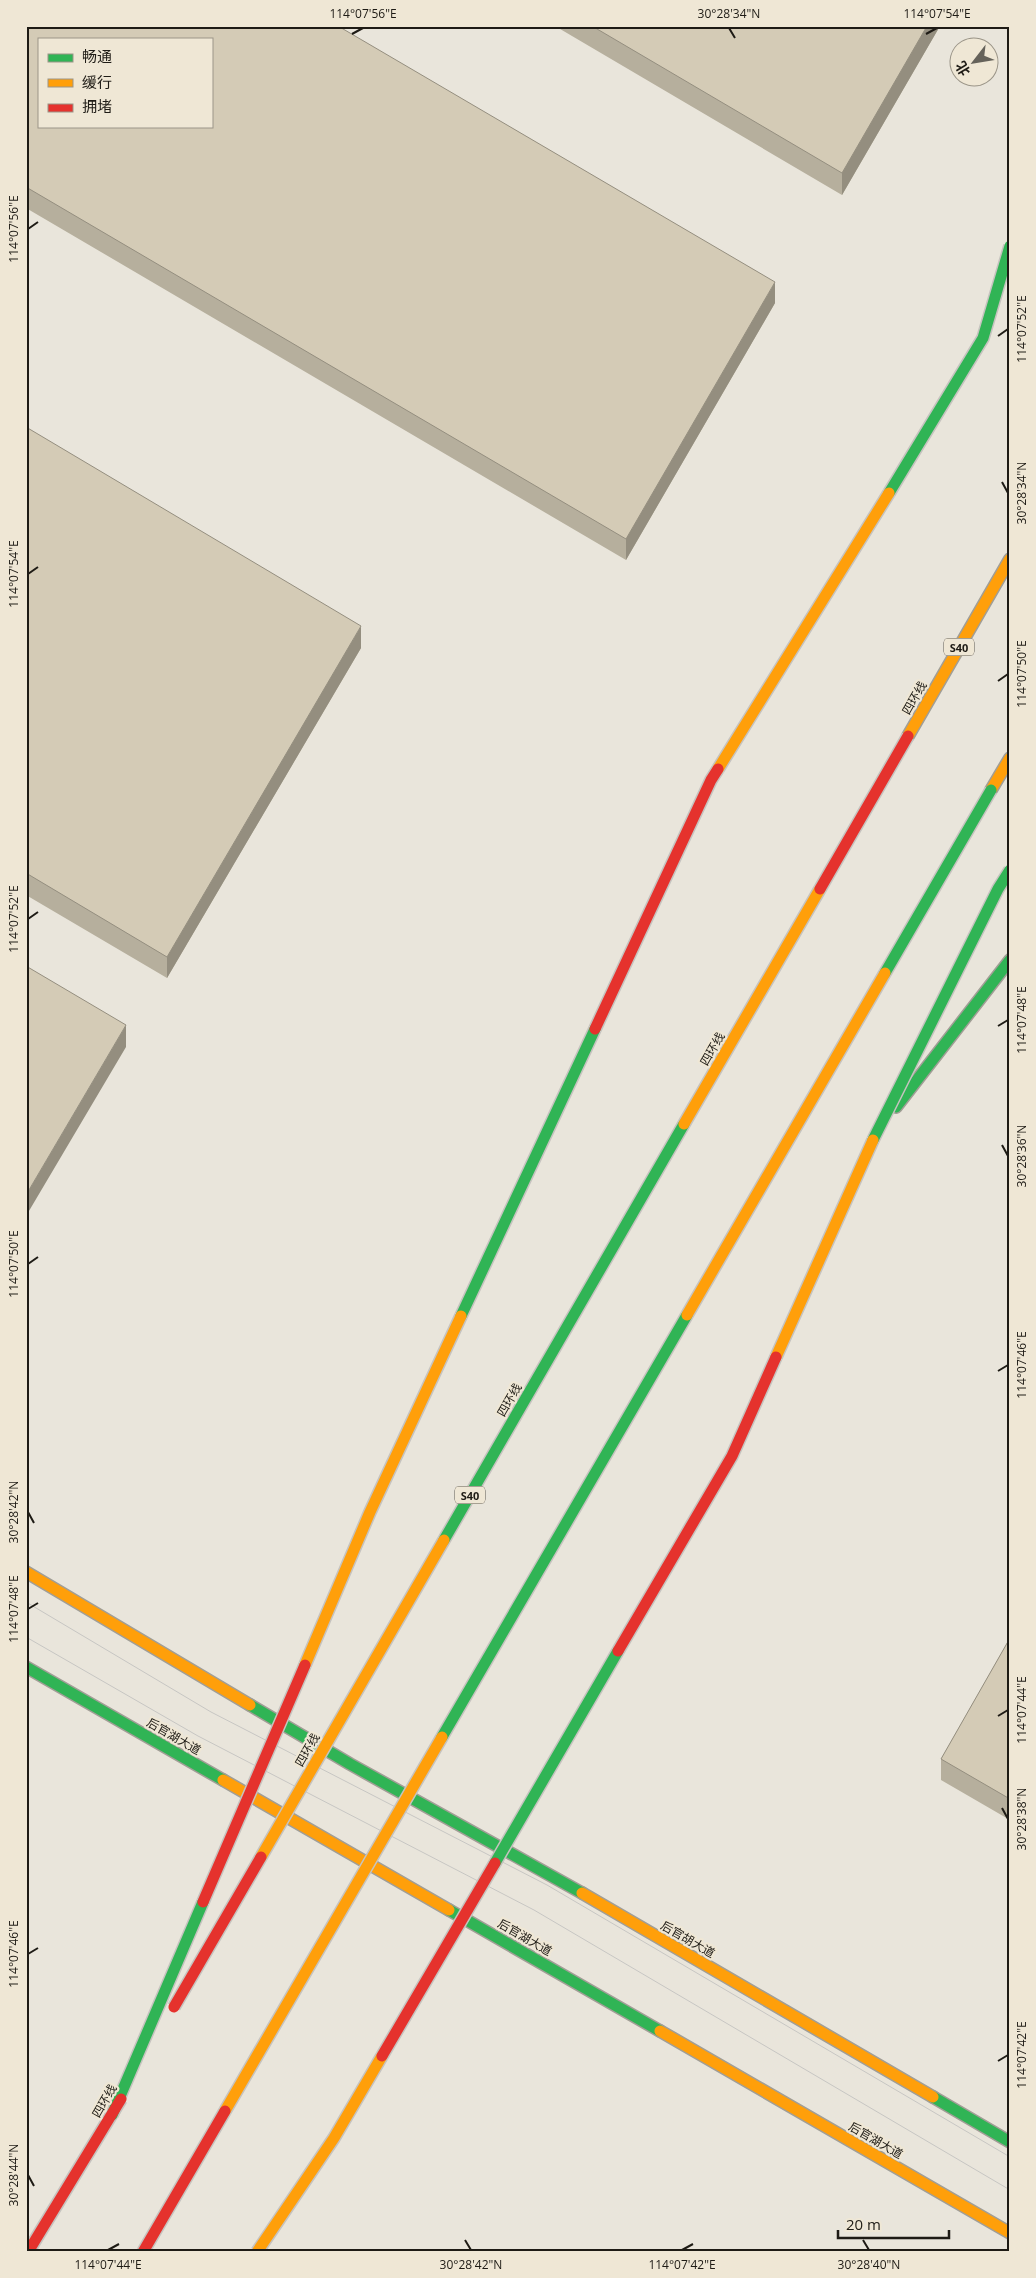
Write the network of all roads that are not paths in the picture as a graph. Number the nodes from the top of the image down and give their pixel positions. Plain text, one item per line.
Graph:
1 (1010, 246) edge
2 (1010, 559) edge
3 (1010, 758) edge
4 (1010, 870) edge
5 (1010, 960) edge
6 (876, 1132) junction
7 (26, 1572) edge
8 (26, 1667) edge
9 (112, 2114) junction
10 (1010, 2142) edge
11 (1010, 2233) edge
12 (28, 2252) edge
13 (143, 2252) edge
14 (257, 2252) edge

1 - 9 main road, bridge
2 - 9 main road, 四环线 / S40, bridge
3 - 13 main road, bridge
4 - 6 main road, bridge
5 - 6 main road, bridge
6 - 14 main road, bridge
7 - 10 main road, 后官胡大道
8 - 11 main road, 后官湖大道
9 - 12 main road, 四环线 / S40, bridge

